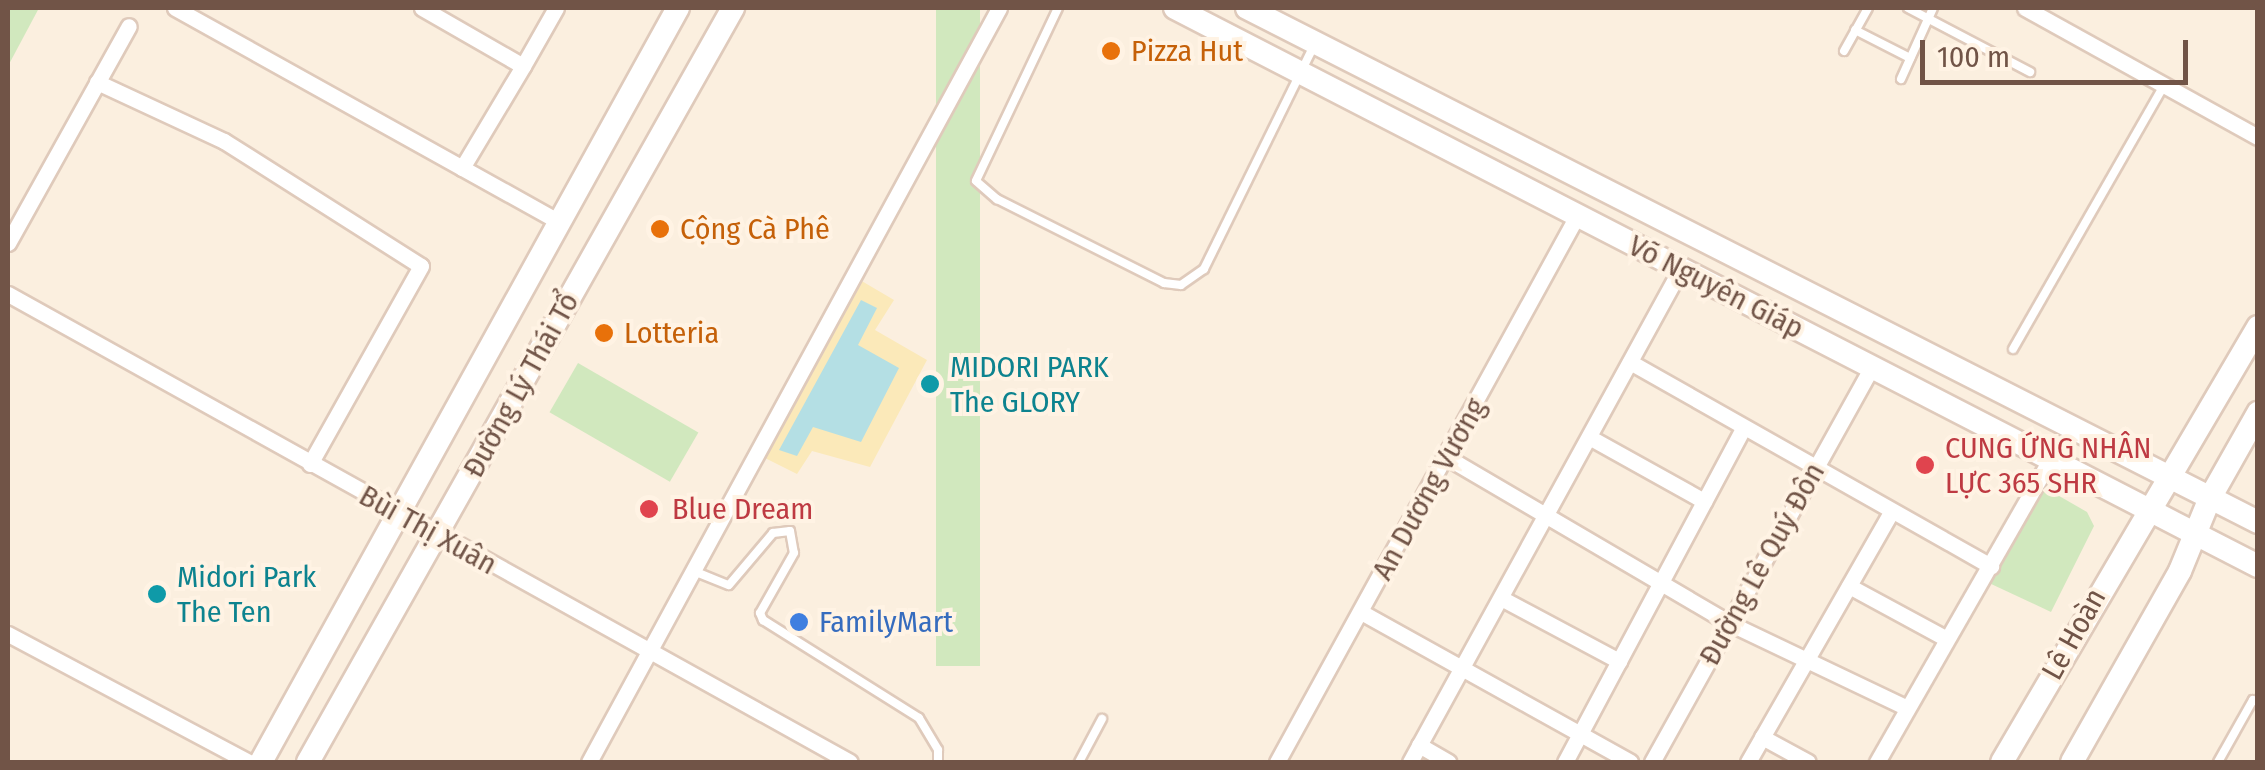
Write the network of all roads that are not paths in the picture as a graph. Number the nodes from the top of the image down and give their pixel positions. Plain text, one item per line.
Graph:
1 (175, 8) edge
2 (422, 8) edge
3 (556, 8) edge
4 (678, 8) edge
5 (733, 8) edge
6 (998, 8) edge
7 (1058, 8) edge
8 (1175, 8) edge
9 (1247, 8) edge
10 (1868, 8) edge
11 (1908, 8) edge
12 (1933, 8) edge
13 (2025, 8) edge
14 (1928, 18) junction
15 (129, 26) dead end
16 (1855, 30) junction
17 (1315, 43) junction
18 (1844, 51) dead end
19 (1910, 58) junction
20 (523, 66) junction
21 (1301, 72) junction
22 (2030, 72) dead end
23 (1901, 79) dead end
24 (98, 82) junction
25 (2164, 84) junction
26 (2258, 136) edge
27 (462, 168) junction
28 (1578, 214) junction
29 (560, 222) junction
30 (8, 243) edge
31 (1680, 270) junction
32 (8, 294) edge
33 (2258, 327) edge
34 (2013, 350) dead end
35 (1630, 362) junction
36 (1872, 366) junction
37 (2258, 413) edge
38 (1742, 430) junction
39 (1588, 437) junction
40 (2052, 457) junction
41 (1448, 458) junction
42 (310, 464) junction
43 (1814, 470) junction
44 (2171, 480) junction
45 (2210, 498) junction
46 (1704, 501) junction
47 (2150, 508) junction
48 (1891, 512) junction
49 (399, 514) junction
50 (1547, 520) junction
51 (2258, 522) edge
52 (436, 536) junction
53 (2198, 536) junction
54 (1990, 566) junction
55 (2258, 566) edge
56 (696, 572) junction
57 (1662, 582) junction
58 (1849, 586) junction
59 (1501, 598) junction
60 (1361, 612) junction
61 (1730, 623) junction
62 (8, 634) edge
63 (1947, 639) junction
64 (651, 652) junction
65 (1619, 660) junction
66 (1806, 662) junction
67 (1462, 669) junction
68 (2258, 702) edge
69 (1908, 708) junction
70 (1102, 720) dead end
71 (1580, 734) junction
72 (1762, 737) junction
73 (1419, 745) junction
74 (249, 762) edge
75 (261, 762) edge
76 (308, 762) edge
77 (589, 762) edge
78 (850, 762) edge
79 (938, 762) edge
80 (1079, 762) edge
81 (1277, 762) edge
82 (1410, 762) edge
83 (1448, 762) edge
84 (1565, 762) edge
85 (1630, 762) edge
86 (1652, 762) edge
87 (1748, 762) edge
88 (1808, 762) edge
89 (1877, 762) edge
90 (2002, 762) edge
91 (2072, 762) edge
92 (2218, 762) edge

1 - 27 street
2 - 20 street
3 - 20 street
4 - 29 street, Đường Lý Thái Tổ
5 - 52 street, Đường Lý Thái Tổ
6 - 56 street
7 - 21 lane
8 - 21 street, Võ Nguyên Giáp
9 - 17 street, Võ Nguyên Giáp
10 - 16 lane
11 - 14 lane
12 - 14 lane
13 - 25 street
14 - 19 lane
14 - 22 lane
15 - 24 street
16 - 18 lane
16 - 19 lane
17 - 21 lane
17 - 44 street, Võ Nguyên Giáp
19 - 23 lane
20 - 27 street
21 - 28 street, Võ Nguyên Giáp
24 - 30 street
24 - 42 street
25 - 26 street
25 - 34 lane
27 - 29 street
28 - 31 street, Võ Nguyên Giáp
28 - 41 street, An Dương Vương
29 - 49 street, Đường Lý Thái Tổ
31 - 35 street
31 - 36 street, Võ Nguyên Giáp
32 - 42 street, Bùi Thị Xuân
33 - 44 street, Lê Hoàn
35 - 38 street
35 - 39 street
36 - 40 street, Võ Nguyên Giáp
36 - 43 street, Đường Lê Quý Đôn
37 - 45 street, Lê Hoàn
38 - 43 street
38 - 46 street
39 - 46 street
39 - 50 street
40 - 47 street, Võ Nguyên Giáp
40 - 54 street
41 - 50 street
41 - 60 street, An Dương Vương
42 - 49 street, Bùi Thị Xuân
43 - 48 street
43 - 61 street, Đường Lê Quý Đôn
44 - 45 street, Võ Nguyên Giáp
44 - 47 street, Lê Hoàn
45 - 51 street, Võ Nguyên Giáp
45 - 53 street, Lê Hoàn
46 - 57 street
47 - 53 street, Võ Nguyên Giáp
47 - 90 street, Lê Hoàn
48 - 54 street
48 - 58 street
49 - 52 street, Bùi Thị Xuân
49 - 75 street, Đường Lý Thái Tổ
50 - 57 street
50 - 59 street
52 - 64 street, Bùi Thị Xuân
52 - 76 street, Đường Lý Thái Tổ
53 - 55 street, Võ Nguyên Giáp
53 - 91 street, Lê Hoàn
54 - 63 street
56 - 64 street
56 - 79 lane
57 - 61 street
57 - 65 street
58 - 63 street
58 - 66 street
59 - 65 street
59 - 67 street
60 - 67 street
60 - 81 street, An Dương Vương
61 - 66 street
61 - 86 street, Đường Lê Quý Đôn
62 - 74 street
63 - 69 street
64 - 77 street
64 - 78 street, Bùi Thị Xuân
65 - 71 street
66 - 69 street
66 - 72 street
67 - 71 street
67 - 73 street
68 - 92 lane
69 - 89 street
70 - 80 lane
71 - 84 street
71 - 85 street
72 - 87 street
72 - 88 street
73 - 82 street
73 - 83 street

